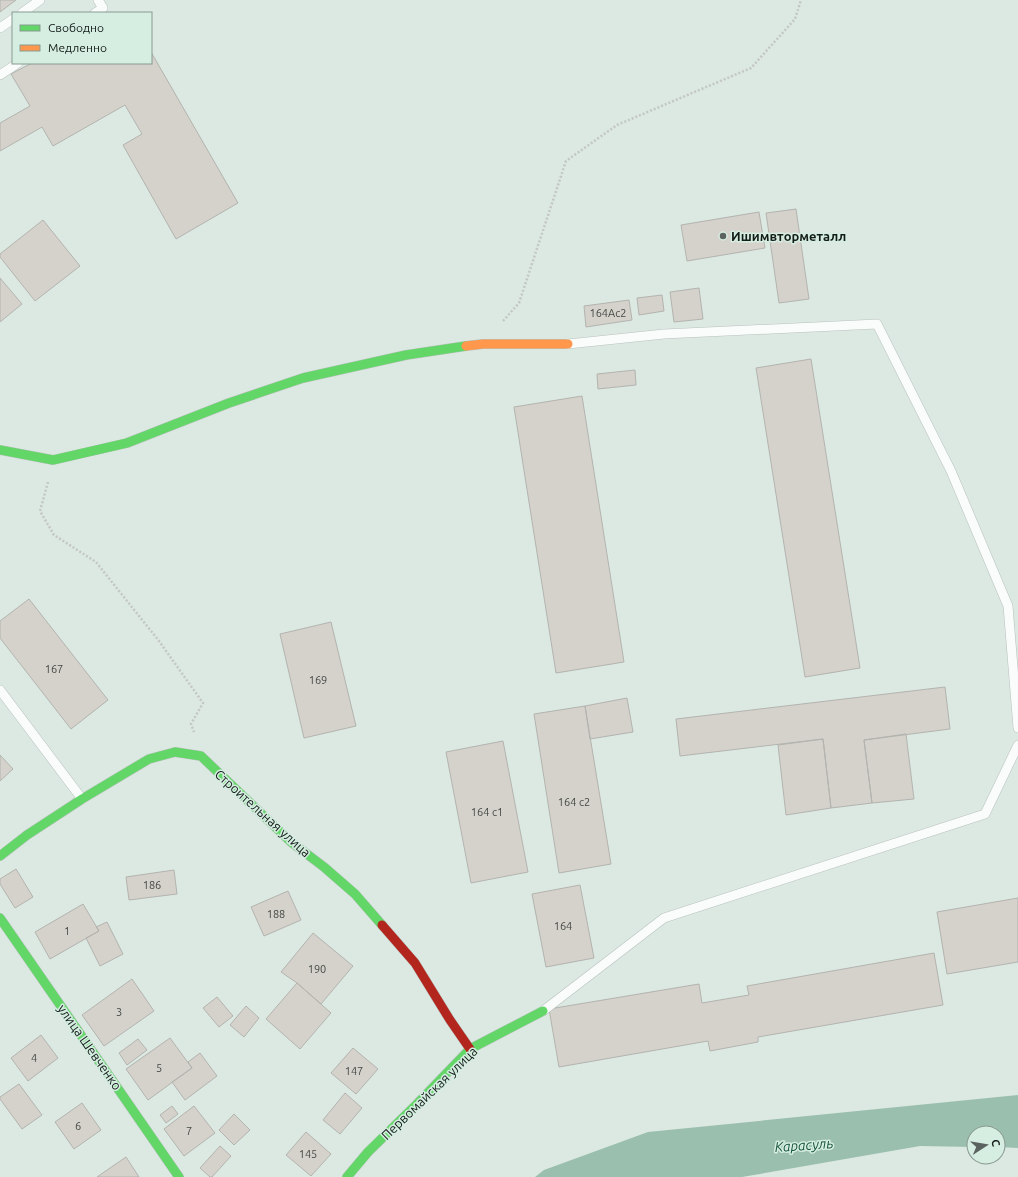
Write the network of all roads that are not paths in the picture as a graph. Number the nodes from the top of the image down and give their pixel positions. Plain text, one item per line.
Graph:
1 (40, 0) edge
2 (98, 0) edge
3 (23, 12) edge
4 (97, 12) edge
5 (12, 20) edge
6 (0, 28) edge
7 (16, 64) edge
8 (0, 75) edge
9 (568, 344) joint
10 (0, 450) edge
11 (0, 690) edge
12 (1018, 728) edge
13 (1018, 745) edge
14 (82, 799) junction
15 (0, 856) edge
16 (0, 918) edge
17 (543, 1011) joint
18 (470, 1049) junction
19 (179, 1177) edge
20 (347, 1177) edge

1 - 3 lane
2 - 4 lane
5 - 6 lane
7 - 8 lane
9 - 10 street
9 - 12 lane
11 - 14 lane
13 - 17 lane
14 - 15 street
14 - 18 street, Строительная улица
16 - 19 street, улица Шевченко
17 - 18 street, Первомайская улица
18 - 20 street, Первомайская улица

